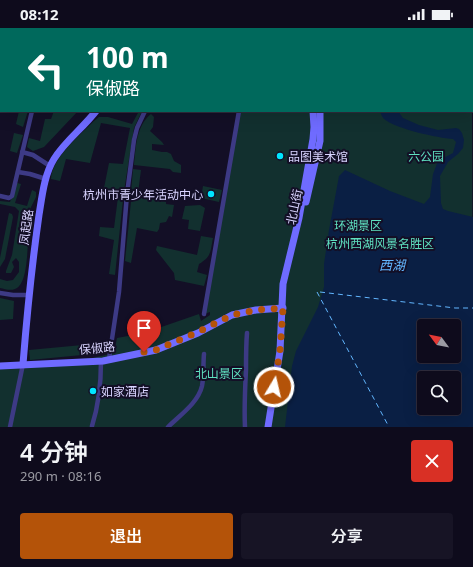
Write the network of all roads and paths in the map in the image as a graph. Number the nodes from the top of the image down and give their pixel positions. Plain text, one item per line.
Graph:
1 (32, 112) edge
2 (95, 112) edge
3 (145, 112) edge
4 (239, 112) edge
5 (313, 112) edge
6 (321, 112) edge
7 (22, 152) junction
8 (50, 166) junction
9 (18, 172) junction
10 (46, 179) junction
11 (0, 196) edge
12 (0, 293) edge
13 (28, 295) junction
14 (283, 308) junction
15 (204, 314) dead end
16 (247, 333) dead end
17 (204, 354) dead end
18 (109, 359) junction
19 (101, 361) junction
20 (23, 364) junction
21 (0, 366) edge
22 (92, 426) dead end
23 (10, 427) edge
24 (168, 427) edge
25 (245, 427) edge
26 (268, 427) edge

1 - 7 street
2 - 8 main road, 凤起路
3 - 18 street
4 - 15 street
5 - 14 main road, 北山街
6 - 14 main road, 北山街
7 - 8 street
7 - 9 street
8 - 10 main road, 凤起路
9 - 10 street
9 - 11 street
10 - 13 main road, 凤起路
12 - 13 street
13 - 20 main road, 凤起路
14 - 18 main road, 保俶路
14 - 26 main road, 北山街
16 - 25 street
17 - 24 street
18 - 19 main road, 保俶路
19 - 20 main road, 保俶路
19 - 22 street
20 - 21 main road, 保俶路
20 - 23 street

